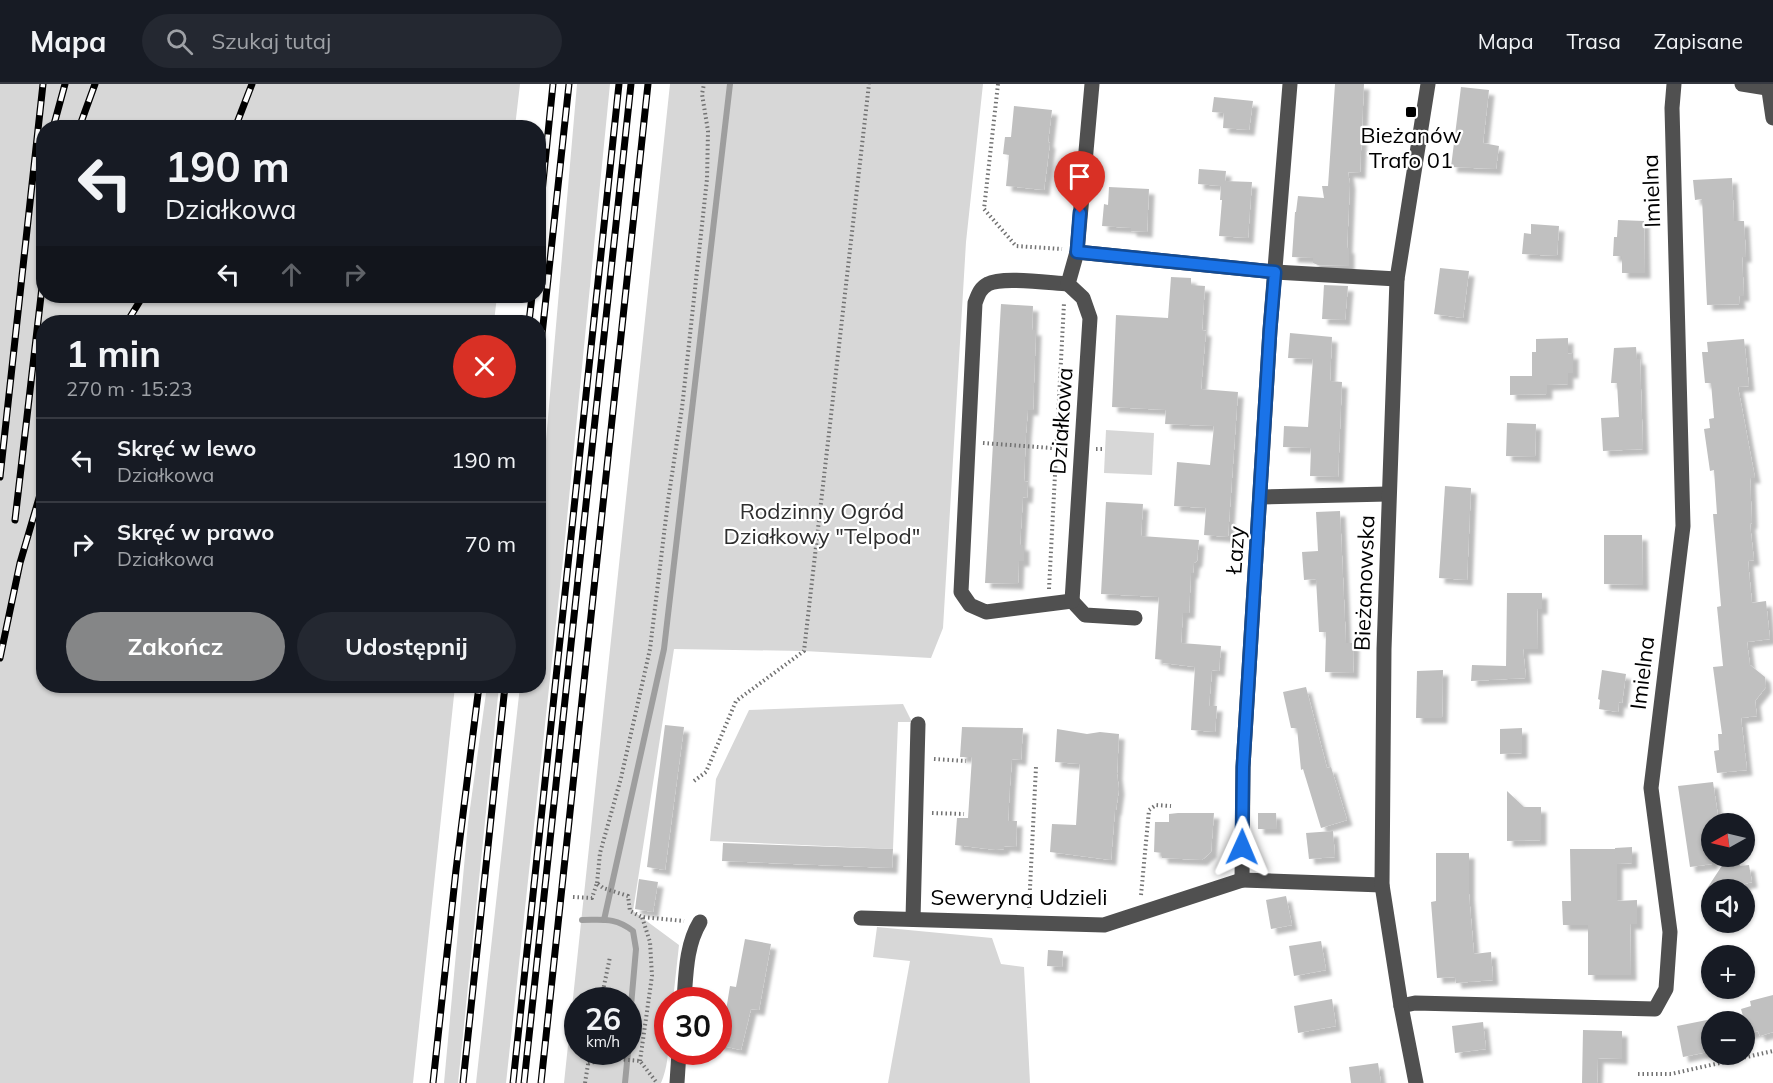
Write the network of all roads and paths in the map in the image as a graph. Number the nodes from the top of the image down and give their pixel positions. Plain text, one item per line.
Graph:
1 (704, 84) edge
2 (869, 84) edge
3 (998, 84) edge
4 (1092, 84) edge
5 (1290, 84) edge
6 (1428, 84) edge
7 (1674, 84) edge
8 (1742, 84) edge
9 (1768, 86) edge
10 (1773, 118) edge
11 (1077, 252) junction
12 (1275, 272) junction
13 (1396, 279) junction
14 (1068, 284) junction
15 (967, 441) junction
16 (1056, 448) junction
17 (1105, 449) dead end
18 (1081, 450) junction
19 (1389, 494) junction
20 (1261, 497) junction
21 (1049, 595) dead end
22 (1072, 602) junction
23 (1135, 618) dead end
24 (918, 724) dead end
25 (927, 759) dead end
26 (966, 761) dead end
27 (1036, 767) dead end
28 (694, 781) dead end
29 (1171, 806) dead end
30 (925, 812) dead end
31 (964, 814) dead end
32 (1242, 880) junction
33 (597, 883) junction
34 (1382, 885) junction
35 (573, 897) dead end
36 (1140, 902) dead end
37 (642, 917) junction
38 (861, 918) dead end
39 (913, 919) junction
40 (700, 922) joint
41 (1028, 923) junction
42 (610, 957) dead end
43 (604, 987) edge
44 (685, 987) edge
45 (1401, 1006) junction
46 (642, 1033) edge
47 (1773, 1051) edge
48 (588, 1065) edge
49 (641, 1065) edge
50 (679, 1065) edge
51 (1638, 1074) dead end
52 (585, 1083) edge
53 (657, 1083) edge
54 (677, 1083) edge
55 (1416, 1083) edge

1 - 33 path
2 - 28 path
3 - 11 path
4 - 11 street
5 - 12 street, Łazy
6 - 13 street, Bieżanowska
7 - 45 street, Imielna
8 - 9 street
9 - 10 street
11 - 12 street
11 - 14 street
12 - 13 street
12 - 20 street, Łazy
13 - 19 street, Bieżanowska
14 - 15 street
14 - 16 path
14 - 18 street, Działkowa
15 - 16 path
15 - 22 street
16 - 18 path
16 - 21 path
17 - 18 path
18 - 22 street, Działkowa
19 - 20 street
19 - 34 street, Bieżanowska
20 - 32 street, Łazy
22 - 23 street
24 - 39 street
25 - 26 path
27 - 41 path
29 - 36 path
30 - 31 path
32 - 34 street
32 - 41 street, Seweryna Udzieli
33 - 35 path
33 - 37 path
34 - 45 street, Bieżanowska
37 - 40 path
37 - 46 path
38 - 39 street, Seweryna Udzieli
39 - 41 street, Seweryna Udzieli
40 - 44 street
42 - 43 path
45 - 55 street, Bieżanowska
47 - 51 path
48 - 52 path
49 - 53 path
50 - 54 street

